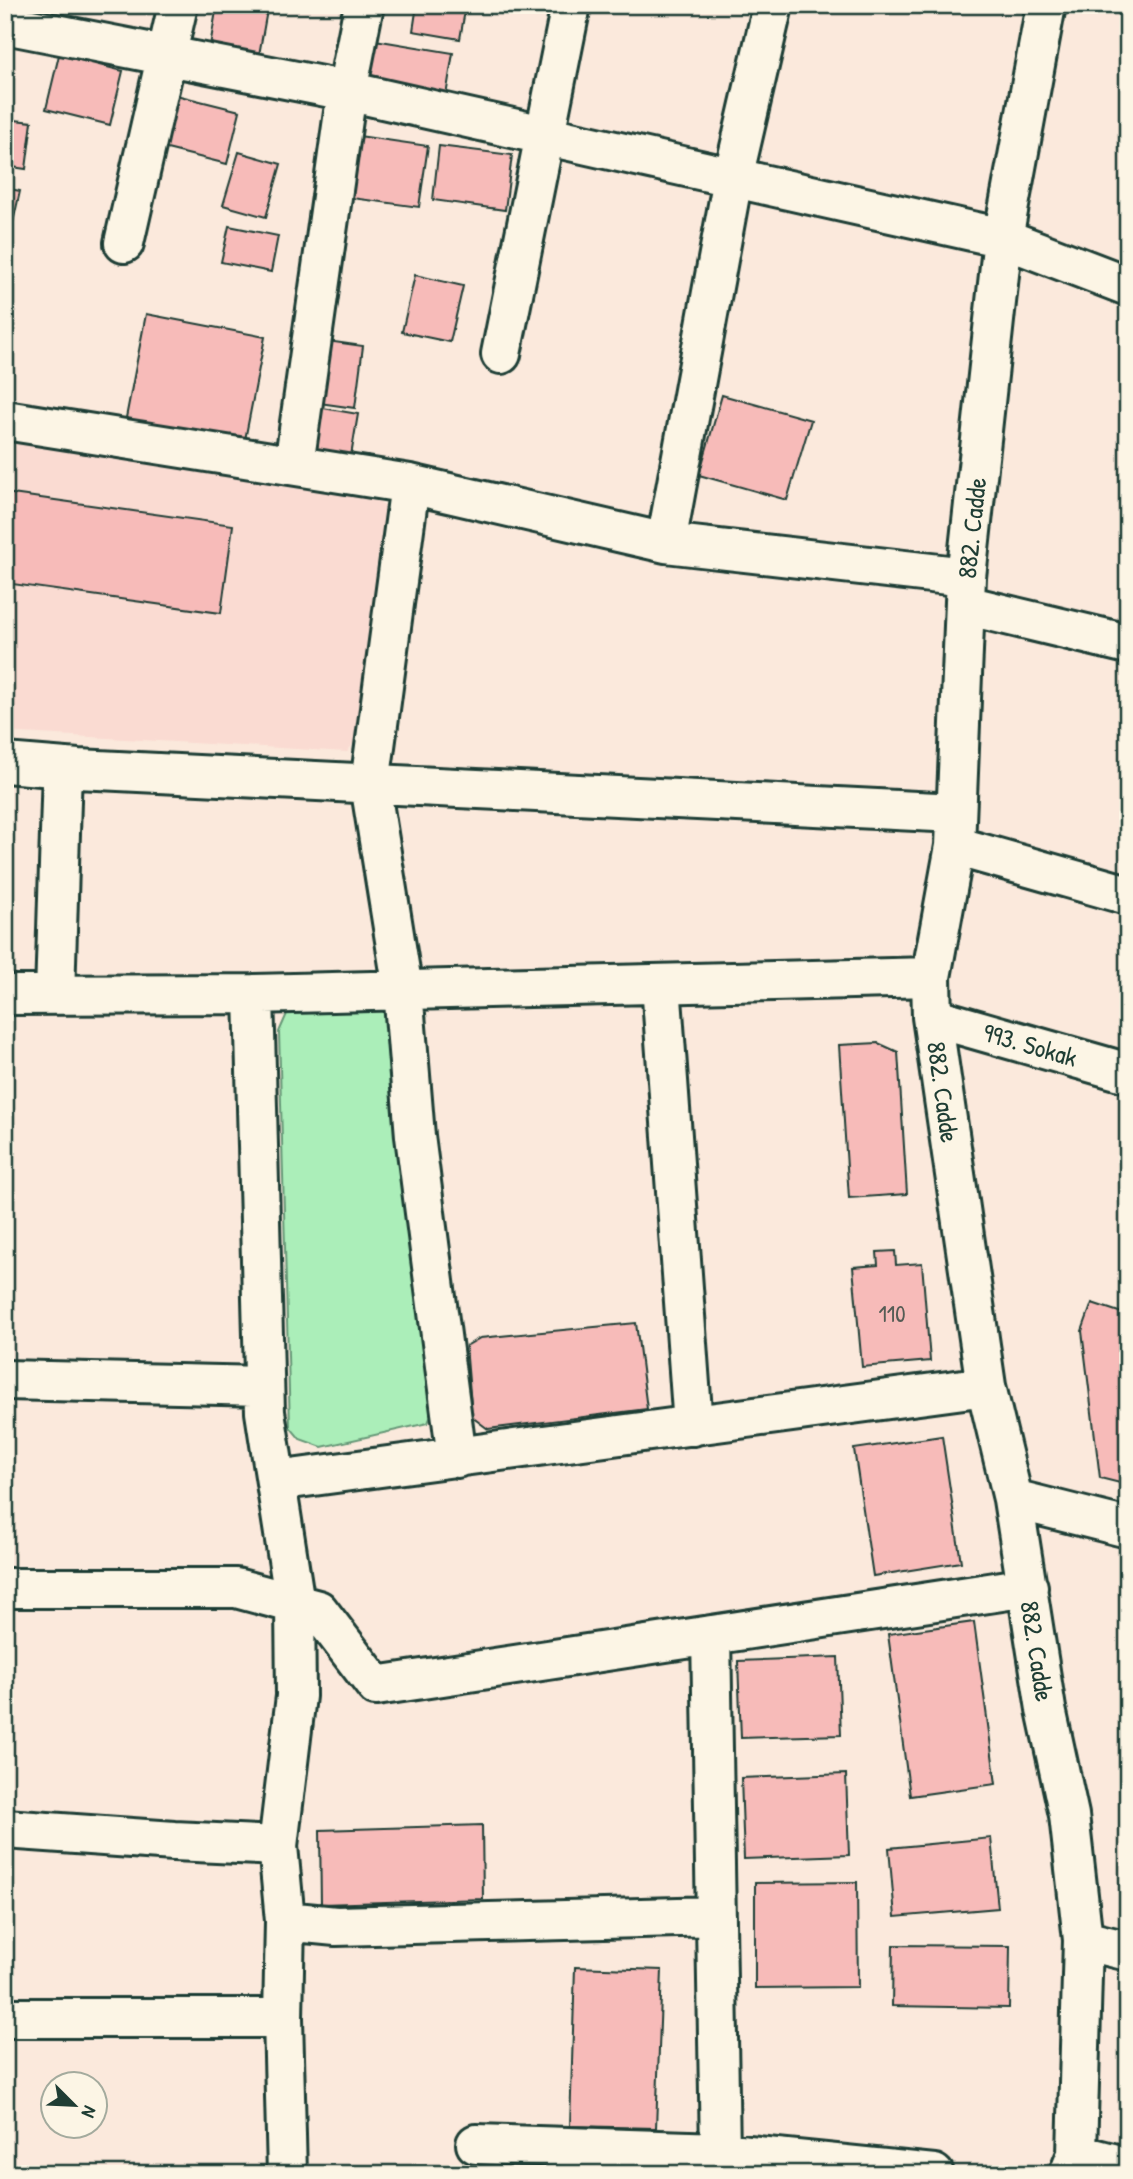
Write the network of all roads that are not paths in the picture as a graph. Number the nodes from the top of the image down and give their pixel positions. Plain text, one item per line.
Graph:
1 (178, 5) edge
2 (364, 5) edge
3 (571, 5) edge
4 (773, 5) edge
5 (1046, 5) edge
6 (5, 24) edge
7 (168, 56) junction
8 (347, 91) junction
9 (546, 135) junction
10 (733, 178) junction
11 (1003, 238) junction
12 (124, 243) dead end
13 (1128, 286) edge
14 (501, 354) dead end
15 (5, 420) edge
16 (294, 465) junction
17 (410, 484) junction
18 (666, 543) junction
19 (965, 591) junction
20 (1128, 644) edge
21 (5, 763) edge
22 (62, 768) junction
23 (370, 784) junction
24 (956, 829) junction
25 (1128, 895) edge
26 (931, 977) junction
27 (661, 984) junction
28 (403, 990) junction
29 (254, 994) junction
30 (5, 995) edge
31 (55, 995) junction
32 (932, 1017) junction
33 (1128, 1073) edge
34 (5, 1380) edge
35 (264, 1386) junction
36 (986, 1386) junction
37 (692, 1426) junction
38 (457, 1458) junction
39 (276, 1481) junction
40 (1013, 1499) junction
41 (1128, 1528) edge
42 (1028, 1587) junction
43 (5, 1588) edge
44 (295, 1604) junction
45 (711, 1635) junction
46 (5, 1829) edge
47 (278, 1846) junction
48 (716, 1916) junction
49 (285, 1921) junction
50 (1083, 1940) junction
51 (1128, 1951) edge
52 (5, 2018) edge
53 (284, 2018) junction
54 (476, 2144) dead end
55 (720, 2152) junction
56 (1073, 2164) edge
57 (1128, 2168) edge
58 (287, 2174) edge
59 (934, 2174) edge

1 - 7 street
2 - 8 street
3 - 9 street
4 - 10 street
5 - 11 street, 882. Cadde
6 - 7 street
7 - 8 street
7 - 12 street
8 - 9 street
8 - 16 street
9 - 10 street
9 - 14 street
10 - 11 street
10 - 18 street
11 - 13 street
11 - 19 street, 882. Cadde
15 - 16 street
16 - 17 street
17 - 18 street
17 - 23 street
18 - 19 street
19 - 20 street
19 - 24 street, 882. Cadde
21 - 22 street
22 - 23 street
22 - 31 street
23 - 24 street
23 - 28 street
24 - 25 street
24 - 26 street, 882. Cadde
26 - 27 street
26 - 32 street, 882. Cadde
27 - 28 street
27 - 37 street
28 - 29 street
28 - 38 street
29 - 31 street
29 - 35 street
30 - 31 street
32 - 33 street, 993. Sokak
32 - 36 street, 882. Cadde
34 - 35 street
35 - 39 street
36 - 37 street
36 - 40 street, 882. Cadde
37 - 38 street
38 - 39 street
39 - 44 street
40 - 41 street
40 - 42 street, 882. Cadde
42 - 45 street
42 - 50 street, 882. Cadde
43 - 44 street
44 - 45 street
44 - 47 street
45 - 48 street
46 - 47 street
47 - 49 street
48 - 49 street
48 - 55 street
49 - 53 street
50 - 51 street
50 - 56 street, 882. Cadde
52 - 53 street
53 - 58 street
54 - 55 street
55 - 59 street
56 - 57 street

